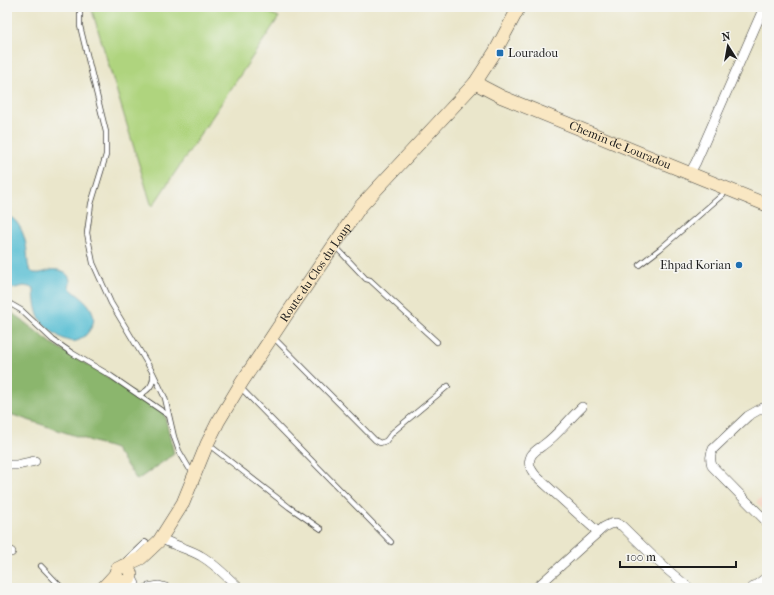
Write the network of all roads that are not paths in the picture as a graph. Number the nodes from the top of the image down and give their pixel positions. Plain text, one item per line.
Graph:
1 (80, 7) edge
2 (519, 7) edge
3 (764, 7) edge
4 (475, 83) junction
5 (690, 173) junction
6 (729, 189) junction
7 (767, 205) edge
8 (334, 245) junction
9 (639, 265) dead end
10 (7, 302) edge
11 (272, 336) junction
12 (437, 342) dead end
13 (153, 373) junction
14 (448, 386) dead end
15 (240, 387) junction
16 (139, 395) junction
17 (582, 407) dead end
18 (762, 408) dead end
19 (168, 415) junction
20 (207, 444) junction
21 (35, 461) dead end
22 (7, 465) edge
23 (196, 472) junction
24 (767, 522) edge
25 (321, 529) dead end
26 (598, 532) junction
27 (158, 542) junction
28 (391, 542) dead end
29 (42, 566) dead end
30 (767, 577) edge
31 (125, 578) edge
32 (62, 588) edge
33 (103, 588) edge
34 (148, 588) edge
35 (166, 588) edge
36 (239, 588) edge
37 (536, 588) edge
38 (688, 588) edge
39 (752, 588) edge

1 - 13 lane
2 - 4 street, Route du Clos du Loup
3 - 5 street
4 - 5 street, Chemin de Louradou
4 - 8 street, Route du Clos du Loup
5 - 6 street, Chemin de Louradou
6 - 7 street, Chemin de Louradou
6 - 9 lane
8 - 11 street, Route du Clos du Loup
8 - 12 lane
10 - 16 lane
11 - 14 lane
11 - 15 street, Route du Clos du Loup
13 - 16 lane
13 - 19 lane
15 - 20 street, Route du Clos du Loup
15 - 28 lane
16 - 19 lane
17 - 26 street
18 - 24 street
19 - 23 lane
20 - 23 street, Route du Clos du Loup
20 - 25 lane
21 - 22 street
23 - 27 street, Route du Clos du Loup
26 - 37 street
26 - 38 street
27 - 31 street, Route du Clos du Loup
27 - 31 lane
27 - 36 street
29 - 32 lane
30 - 39 street
31 - 33 street, Route du Clos du Loup
34 - 35 street

